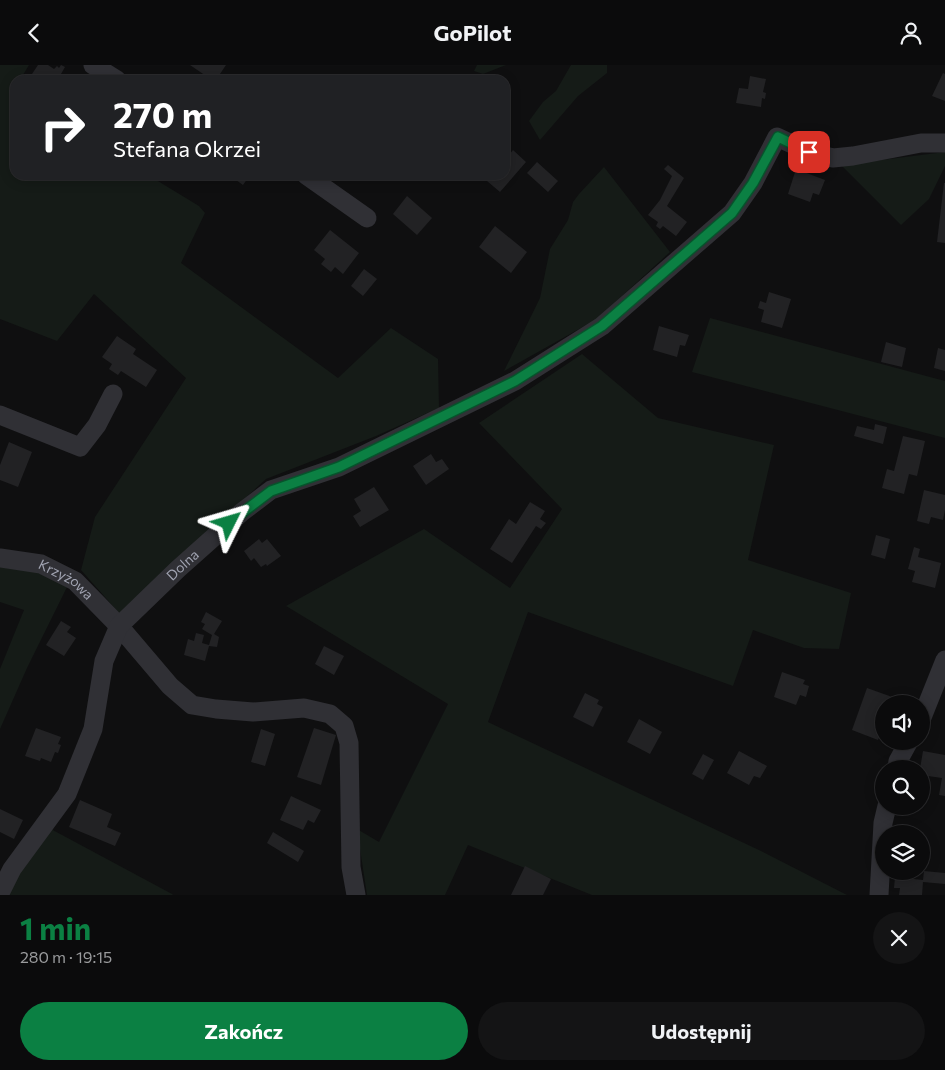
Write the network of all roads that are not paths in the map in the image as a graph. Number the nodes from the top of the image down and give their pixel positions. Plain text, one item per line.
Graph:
1 (93, 65) edge
2 (109, 75) edge
3 (945, 143) edge
4 (313, 180) edge
5 (367, 218) dead end
6 (113, 394) dead end
7 (0, 415) edge
8 (0, 558) edge
9 (119, 626) junction
10 (945, 660) edge
11 (930, 698) edge
12 (885, 815) edge
13 (0, 893) edge
14 (356, 895) edge
15 (878, 895) edge

1 - 2 street
3 - 9 street, Dolna
4 - 5 street
6 - 7 street
8 - 9 street, Krzyżowa
9 - 13 street, Dolna
9 - 14 street
10 - 11 street
12 - 15 street

